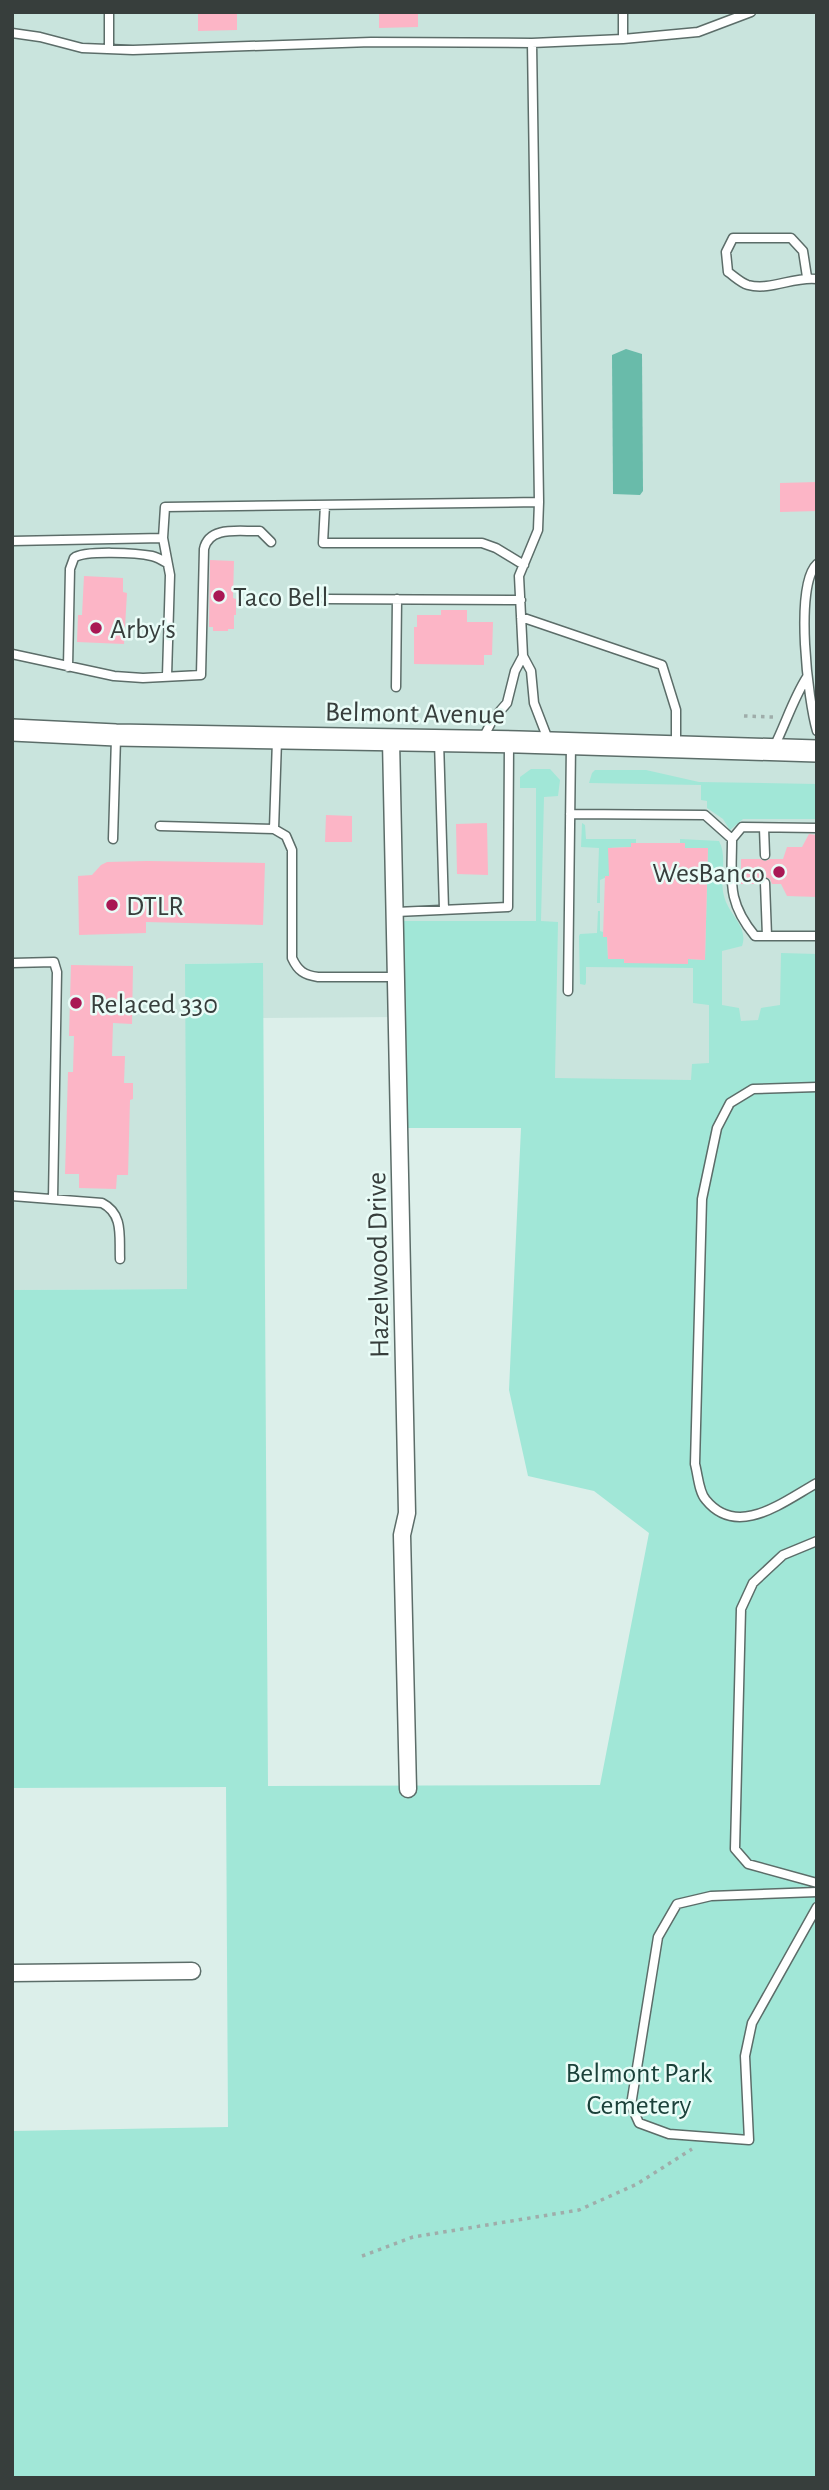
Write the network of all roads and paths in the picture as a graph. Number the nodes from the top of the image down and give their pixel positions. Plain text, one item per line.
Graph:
1 (109, 12) edge
2 (623, 12) edge
3 (751, 12) edge
4 (13, 34) edge
5 (623, 38) junction
6 (532, 43) junction
7 (109, 49) junction
8 (807, 277) junction
9 (817, 279) edge
10 (539, 502) junction
11 (325, 505) junction
12 (163, 538) junction
13 (12, 541) edge
14 (271, 542) dead end
15 (167, 563) junction
16 (817, 564) edge
17 (524, 565) junction
18 (325, 598) dead end
19 (397, 599) junction
20 (521, 600) junction
21 (521, 617) junction
22 (12, 654) edge
23 (523, 656) junction
24 (68, 667) junction
25 (167, 676) junction
26 (812, 677) edge
27 (396, 687) dead end
28 (12, 730) edge
29 (817, 731) edge
30 (116, 735) junction
31 (277, 738) junction
32 (391, 740) junction
33 (439, 741) junction
34 (481, 741) junction
35 (510, 742) junction
36 (560, 744) junction
37 (676, 747) junction
38 (773, 750) junction
39 (817, 751) edge
40 (570, 814) junction
41 (160, 826) dead end
42 (764, 828) junction
43 (817, 828) edge
44 (274, 829) junction
45 (113, 839) dead end
46 (732, 839) junction
47 (765, 855) dead end
48 (765, 883) dead end
49 (444, 909) junction
50 (396, 912) junction
51 (767, 936) junction
52 (817, 936) edge
53 (12, 963) edge
54 (398, 977) junction
55 (568, 991) dead end
56 (817, 1087) edge
57 (12, 1196) edge
58 (53, 1199) junction
59 (120, 1259) dead end
60 (817, 1483) edge
61 (817, 1541) edge
62 (408, 1789) dead end
63 (817, 1883) edge
64 (817, 1892) edge
65 (817, 1907) edge
66 (192, 1971) dead end
67 (12, 1973) edge
68 (710, 2137) junction
69 (362, 2256) dead end

1 - 7 lane
2 - 5 lane
3 - 5 lane
4 - 7 lane
5 - 6 lane
6 - 7 lane
6 - 10 lane
8 - 8 lane
8 - 9 lane
10 - 11 lane
10 - 17 lane
11 - 12 lane
11 - 17 lane
12 - 13 lane
12 - 15 lane
14 - 25 lane
15 - 24 lane
15 - 25 lane
16 - 26 lane
17 - 20 lane
18 - 19 lane
19 - 20 lane
19 - 27 lane
20 - 21 lane
21 - 23 lane
21 - 37 lane
22 - 24 lane
23 - 34 lane
23 - 36 lane
24 - 25 lane
26 - 29 lane
26 - 38 lane
28 - 30 main road, Belmont Avenue
30 - 31 main road, Belmont Avenue
30 - 45 lane
31 - 32 main road, Belmont Avenue
31 - 44 lane
32 - 33 main road, Belmont Avenue
32 - 50 street, Hazelwood Drive
33 - 34 main road, Belmont Avenue
33 - 49 lane
34 - 35 main road, Belmont Avenue
35 - 36 main road, Belmont Avenue
35 - 49 lane
36 - 37 main road, Belmont Avenue
36 - 40 lane
37 - 38 main road, Belmont Avenue
38 - 39 main road, Belmont Avenue
40 - 46 lane
40 - 55 lane
41 - 44 lane
42 - 43 lane
42 - 46 lane
42 - 47 lane
44 - 54 lane
46 - 51 lane
48 - 51 lane
49 - 50 lane
50 - 54 street, Hazelwood Drive
51 - 52 lane
53 - 58 lane
54 - 62 street, Hazelwood Drive
56 - 60 lane
57 - 58 lane
58 - 59 lane
61 - 63 lane
64 - 68 lane
65 - 68 lane
66 - 67 street
68 - 69 path

